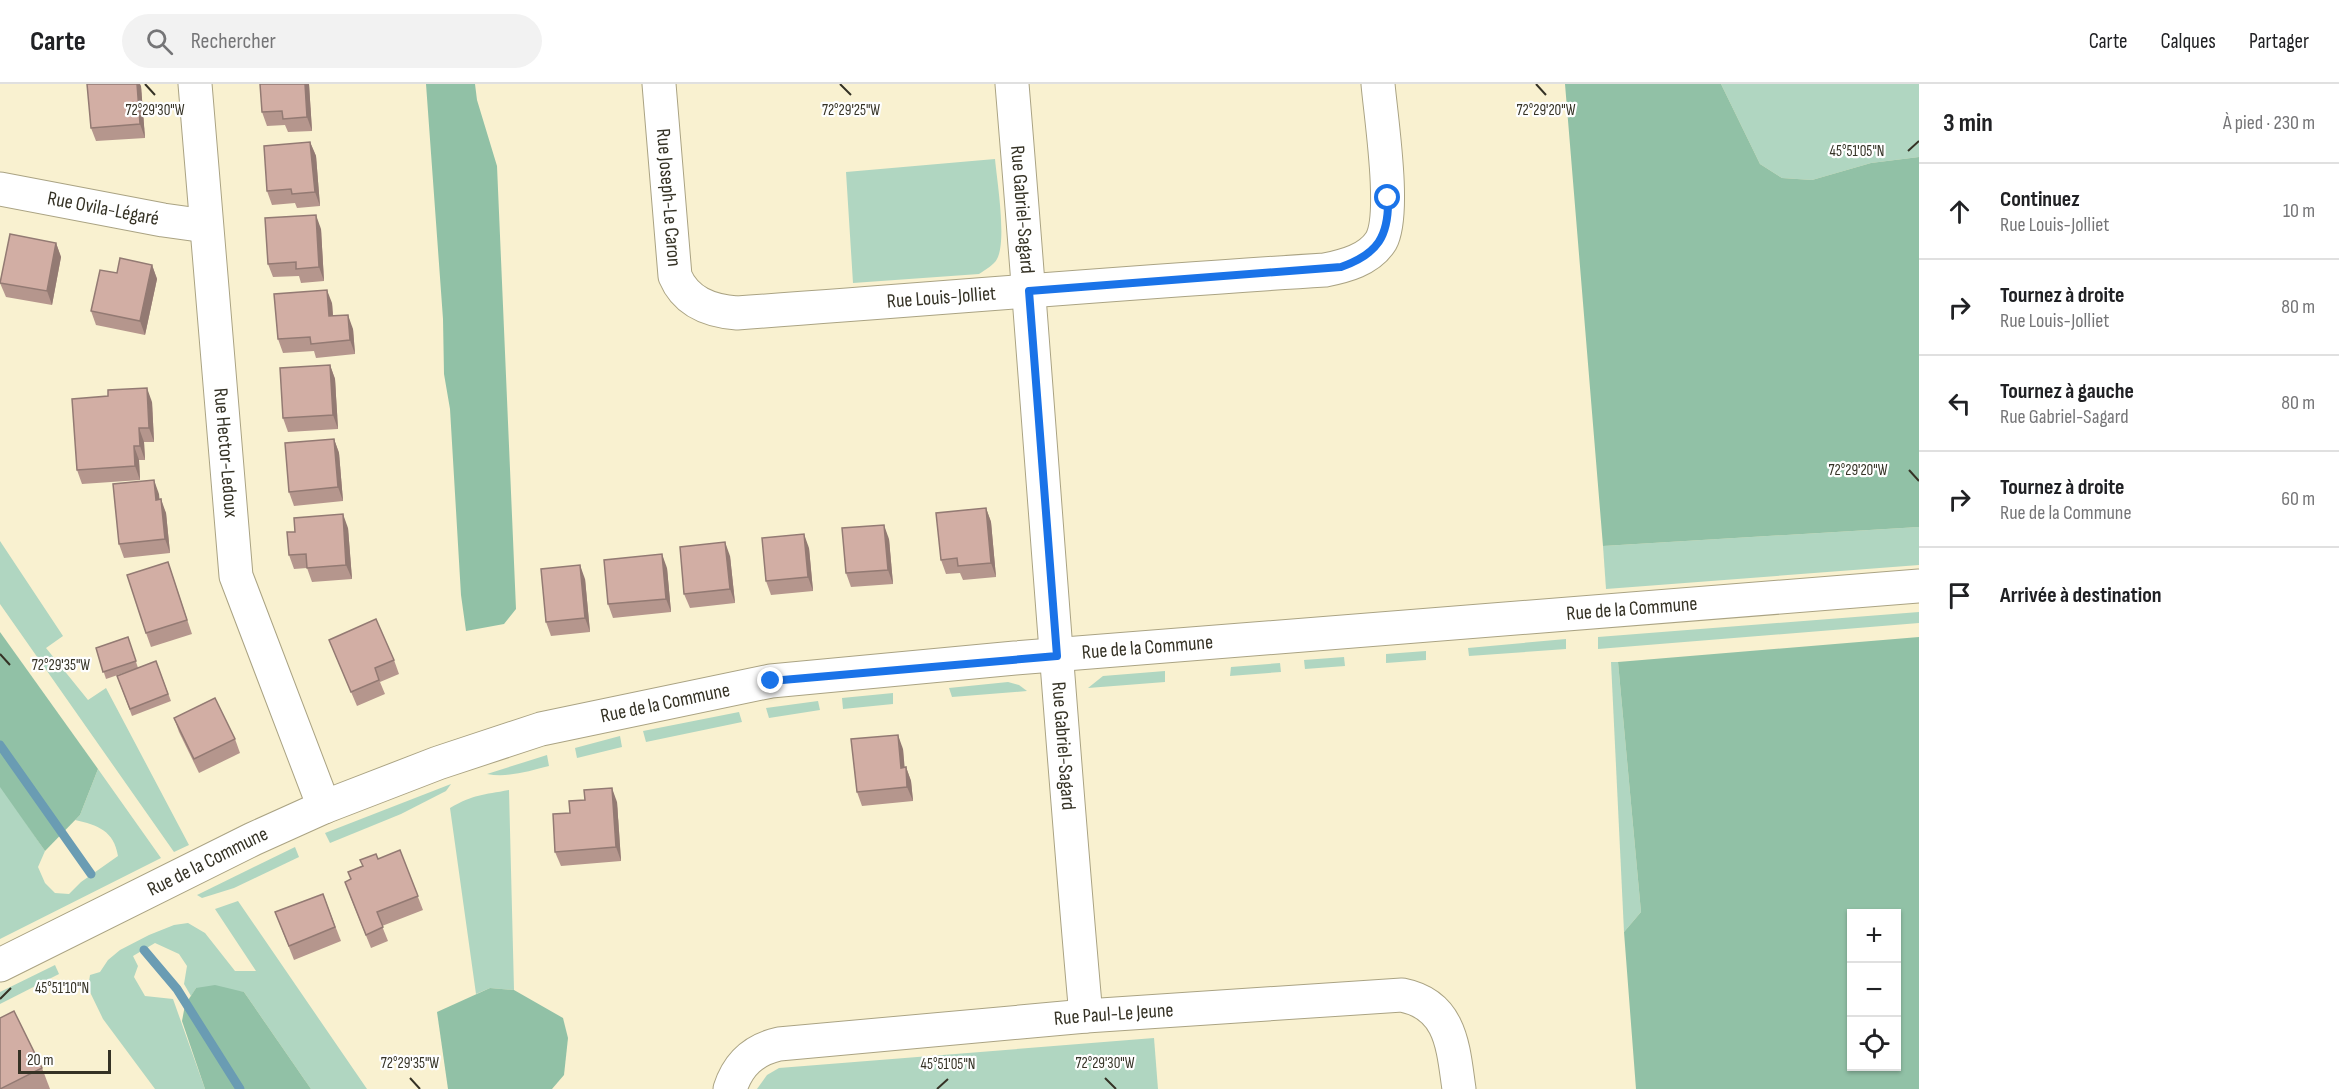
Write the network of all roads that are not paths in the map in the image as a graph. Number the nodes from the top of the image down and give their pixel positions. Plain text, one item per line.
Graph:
1 (195, 84) edge
2 (659, 84) edge
3 (1012, 84) edge
4 (1378, 84) edge
5 (0, 189) edge
6 (206, 226) junction
7 (1029, 291) junction
8 (696, 302) joint
9 (1919, 586) edge
10 (1057, 656) junction
11 (324, 807) junction
12 (0, 965) edge
13 (1086, 1016) junction
14 (730, 1089) edge
15 (1459, 1089) edge

1 - 6 street, Rue Hector-Ledoux
2 - 8 street, Rue Joseph-Le Caron
3 - 7 street, Rue Gabriel-Sagard
4 - 7 street, Rue Louis-Jolliet
5 - 6 street, Rue Ovila-Légaré
6 - 11 street, Rue Hector-Ledoux
7 - 8 street, Rue Louis-Jolliet
7 - 10 street, Rue Gabriel-Sagard
9 - 10 street, Rue de la Commune
10 - 11 street, Rue de la Commune
10 - 13 street, Rue Gabriel-Sagard
11 - 12 street, Rue de la Commune
13 - 14 street, Rue Paul-Le Jeune
13 - 15 street, Rue Paul-Le Jeune

